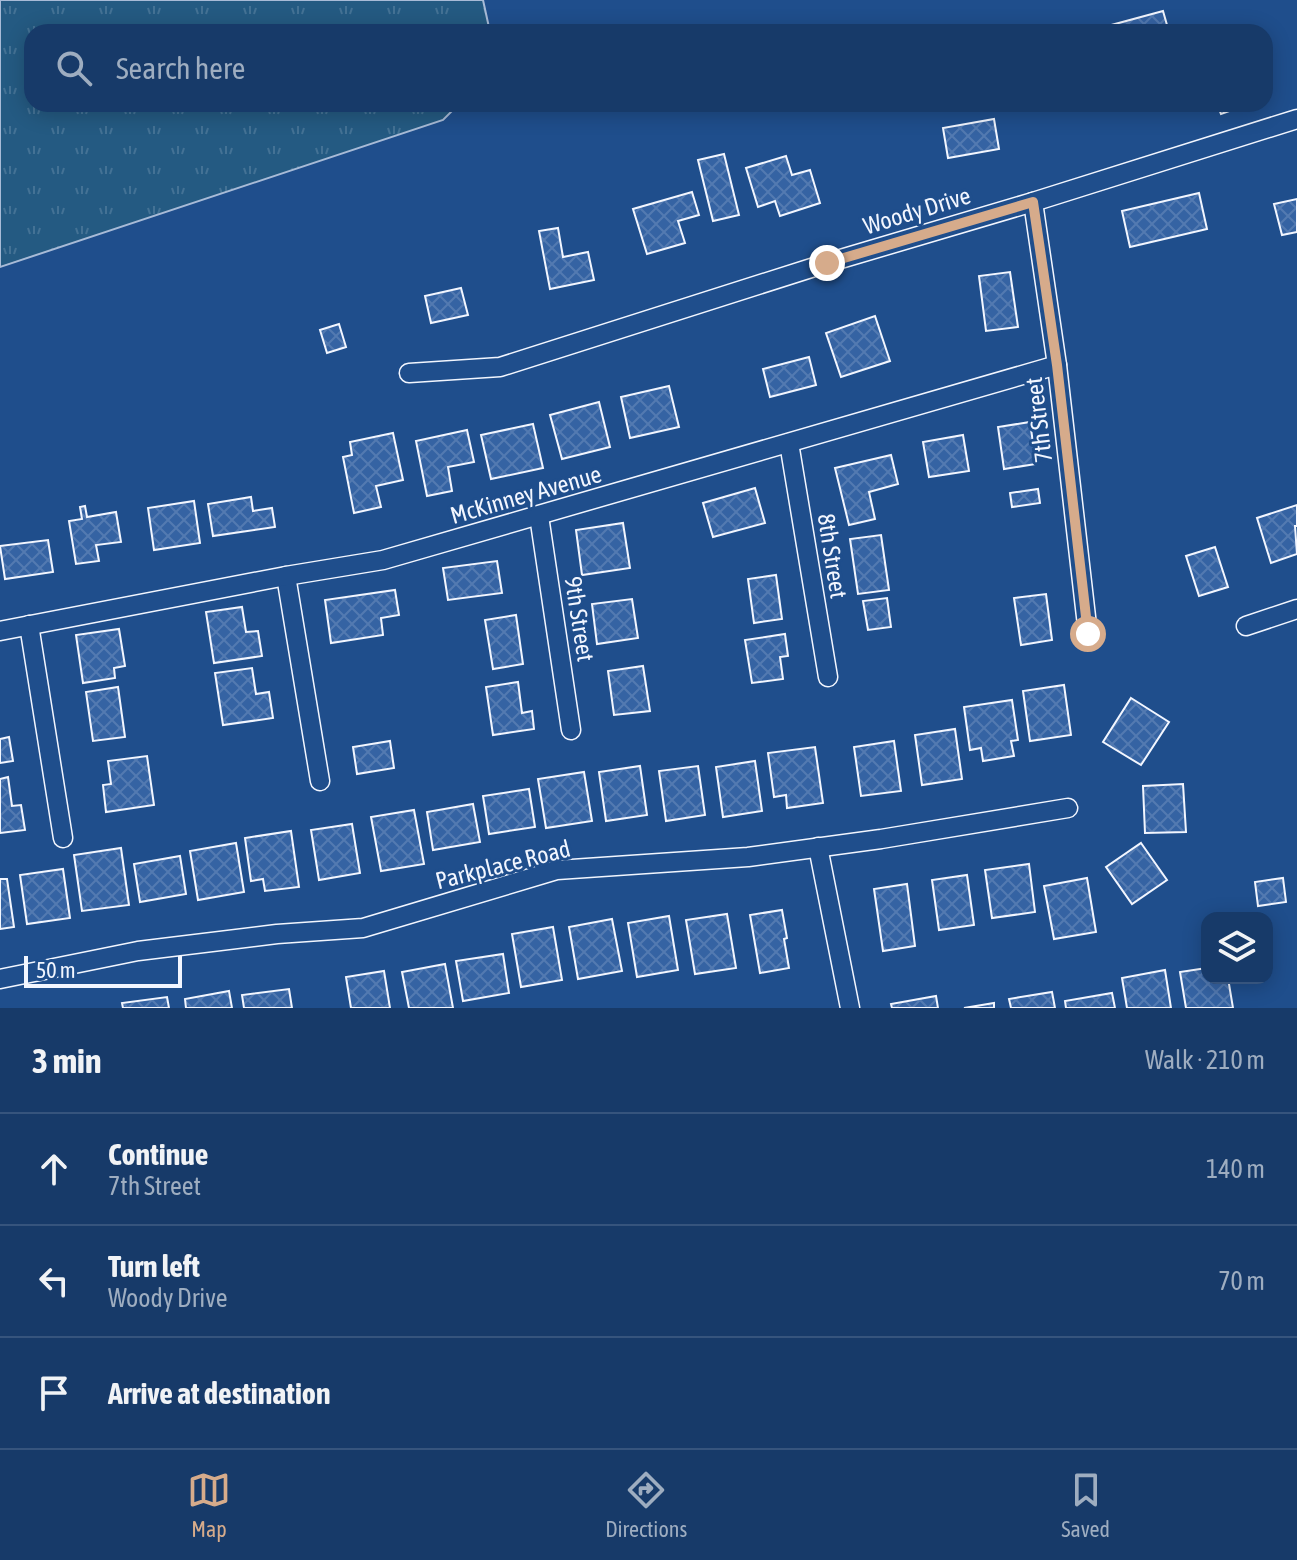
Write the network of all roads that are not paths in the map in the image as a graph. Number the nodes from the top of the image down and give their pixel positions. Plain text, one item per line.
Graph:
1 (1297, 119) edge
2 (1033, 202) junction
3 (1057, 365) junction
4 (409, 373) dead end
5 (789, 443) junction
6 (539, 516) junction
7 (286, 576) junction
8 (1297, 609) edge
9 (29, 625) junction
10 (1246, 626) dead end
11 (0, 631) edge
12 (1088, 634) dead end
13 (828, 677) dead end
14 (571, 730) dead end
15 (320, 781) dead end
16 (1068, 808) dead end
17 (63, 838) dead end
18 (818, 847) junction
19 (0, 979) edge
20 (850, 1008) edge

1 - 2 street, Woody Drive
2 - 3 street, 7th Street
2 - 4 street, Woody Drive
3 - 5 street, McKinney Avenue
3 - 12 street, 7th Street
5 - 6 street, McKinney Avenue
5 - 13 street, 8th Street
6 - 7 street, McKinney Avenue
6 - 14 street, 9th Street
7 - 9 street, McKinney Avenue
7 - 15 street
8 - 10 street
9 - 11 street, McKinney Avenue
9 - 17 street
16 - 18 street, Parkplace Road
18 - 19 street, Parkplace Road
18 - 20 street

